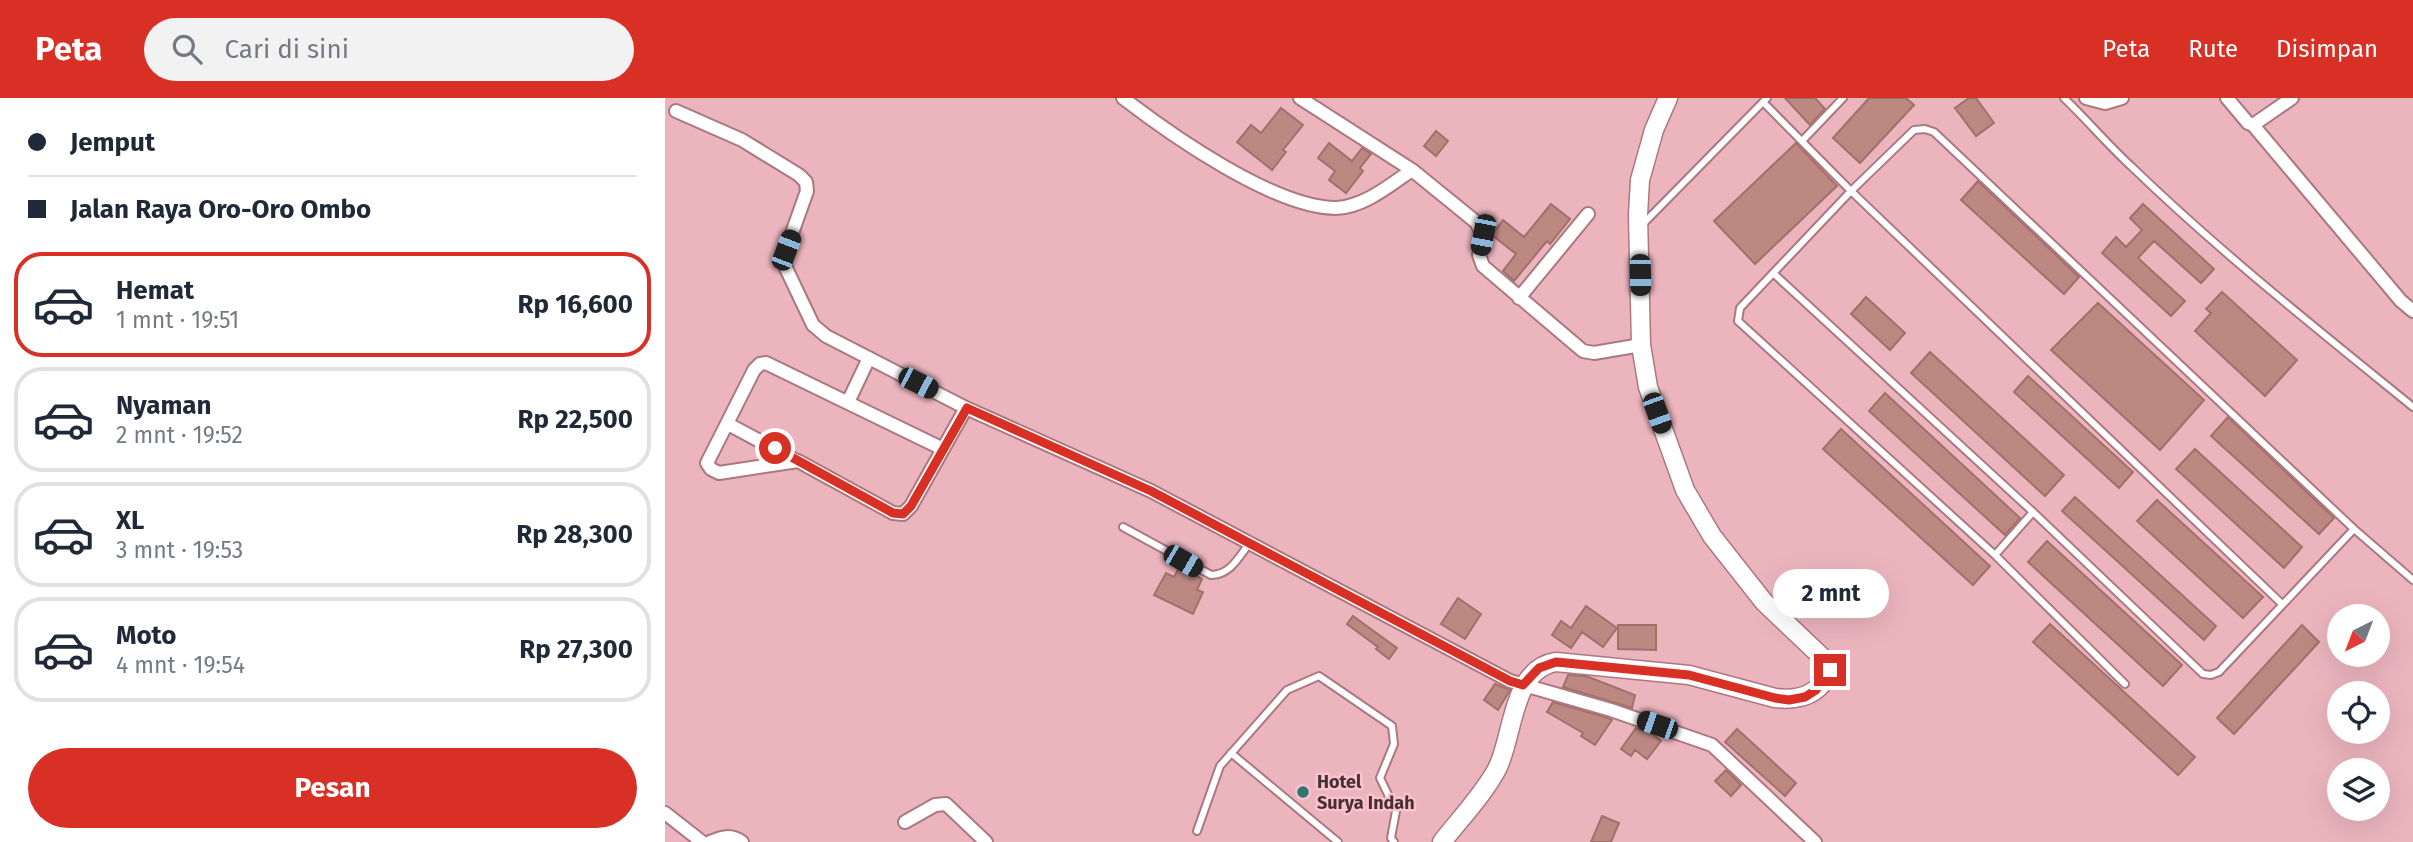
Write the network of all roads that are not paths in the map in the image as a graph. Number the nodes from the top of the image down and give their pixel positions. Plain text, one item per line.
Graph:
1 (1123, 98) edge
2 (1300, 98) edge
3 (1668, 98) edge
4 (1843, 98) edge
5 (2064, 98) edge
6 (2086, 98) edge
7 (2122, 98) edge
8 (2227, 98) edge
9 (2292, 98) edge
10 (1765, 100) edge
11 (676, 111) dead end
12 (2253, 125) junction
13 (1802, 141) junction
14 (1412, 170) junction
15 (1851, 191) junction
16 (1588, 214) dead end
17 (1640, 228) junction
18 (1773, 273) junction
19 (1519, 298) junction
20 (2413, 311) edge
21 (1641, 345) junction
22 (869, 358) junction
23 (848, 402) junction
24 (2413, 407) edge
25 (967, 408) junction
26 (728, 424) junction
27 (943, 449) junction
28 (798, 461) junction
29 (2033, 512) junction
30 (1123, 527) dead end
31 (2354, 529) junction
32 (1250, 542) junction
33 (1995, 555) junction
34 (2413, 580) edge
35 (2282, 604) junction
36 (2125, 684) dead end
37 (1523, 685) junction
38 (1231, 753) junction
39 (665, 813) edge
40 (905, 822) dead end
41 (1197, 831) dead end
42 (1391, 841) edge
43 (702, 842) edge
44 (710, 842) edge
45 (742, 842) edge
46 (986, 842) edge
47 (1338, 842) edge
48 (1442, 842) edge
49 (1815, 842) edge

1 - 14 street
2 - 14 street
3 - 17 main road
4 - 13 lane
5 - 24 lane
6 - 7 street
8 - 12 street
9 - 12 street
10 - 13 lane
10 - 17 lane
11 - 22 street
12 - 20 street
13 - 15 lane
14 - 19 street
15 - 18 lane
15 - 31 lane
15 - 35 lane
16 - 19 street
17 - 21 main road
18 - 29 lane
18 - 33 lane
19 - 21 street
21 - 37 main road
22 - 23 street
22 - 25 street
23 - 26 street
23 - 27 street
25 - 27 street
25 - 32 street
26 - 28 street
26 - 28 street
27 - 28 street
29 - 33 lane
29 - 35 lane
30 - 32 lane
31 - 34 lane
31 - 35 lane
32 - 37 street
33 - 36 lane
37 - 48 main road
37 - 49 street
38 - 41 lane
38 - 42 lane
38 - 47 lane
39 - 43 street
40 - 46 street
44 - 45 street

